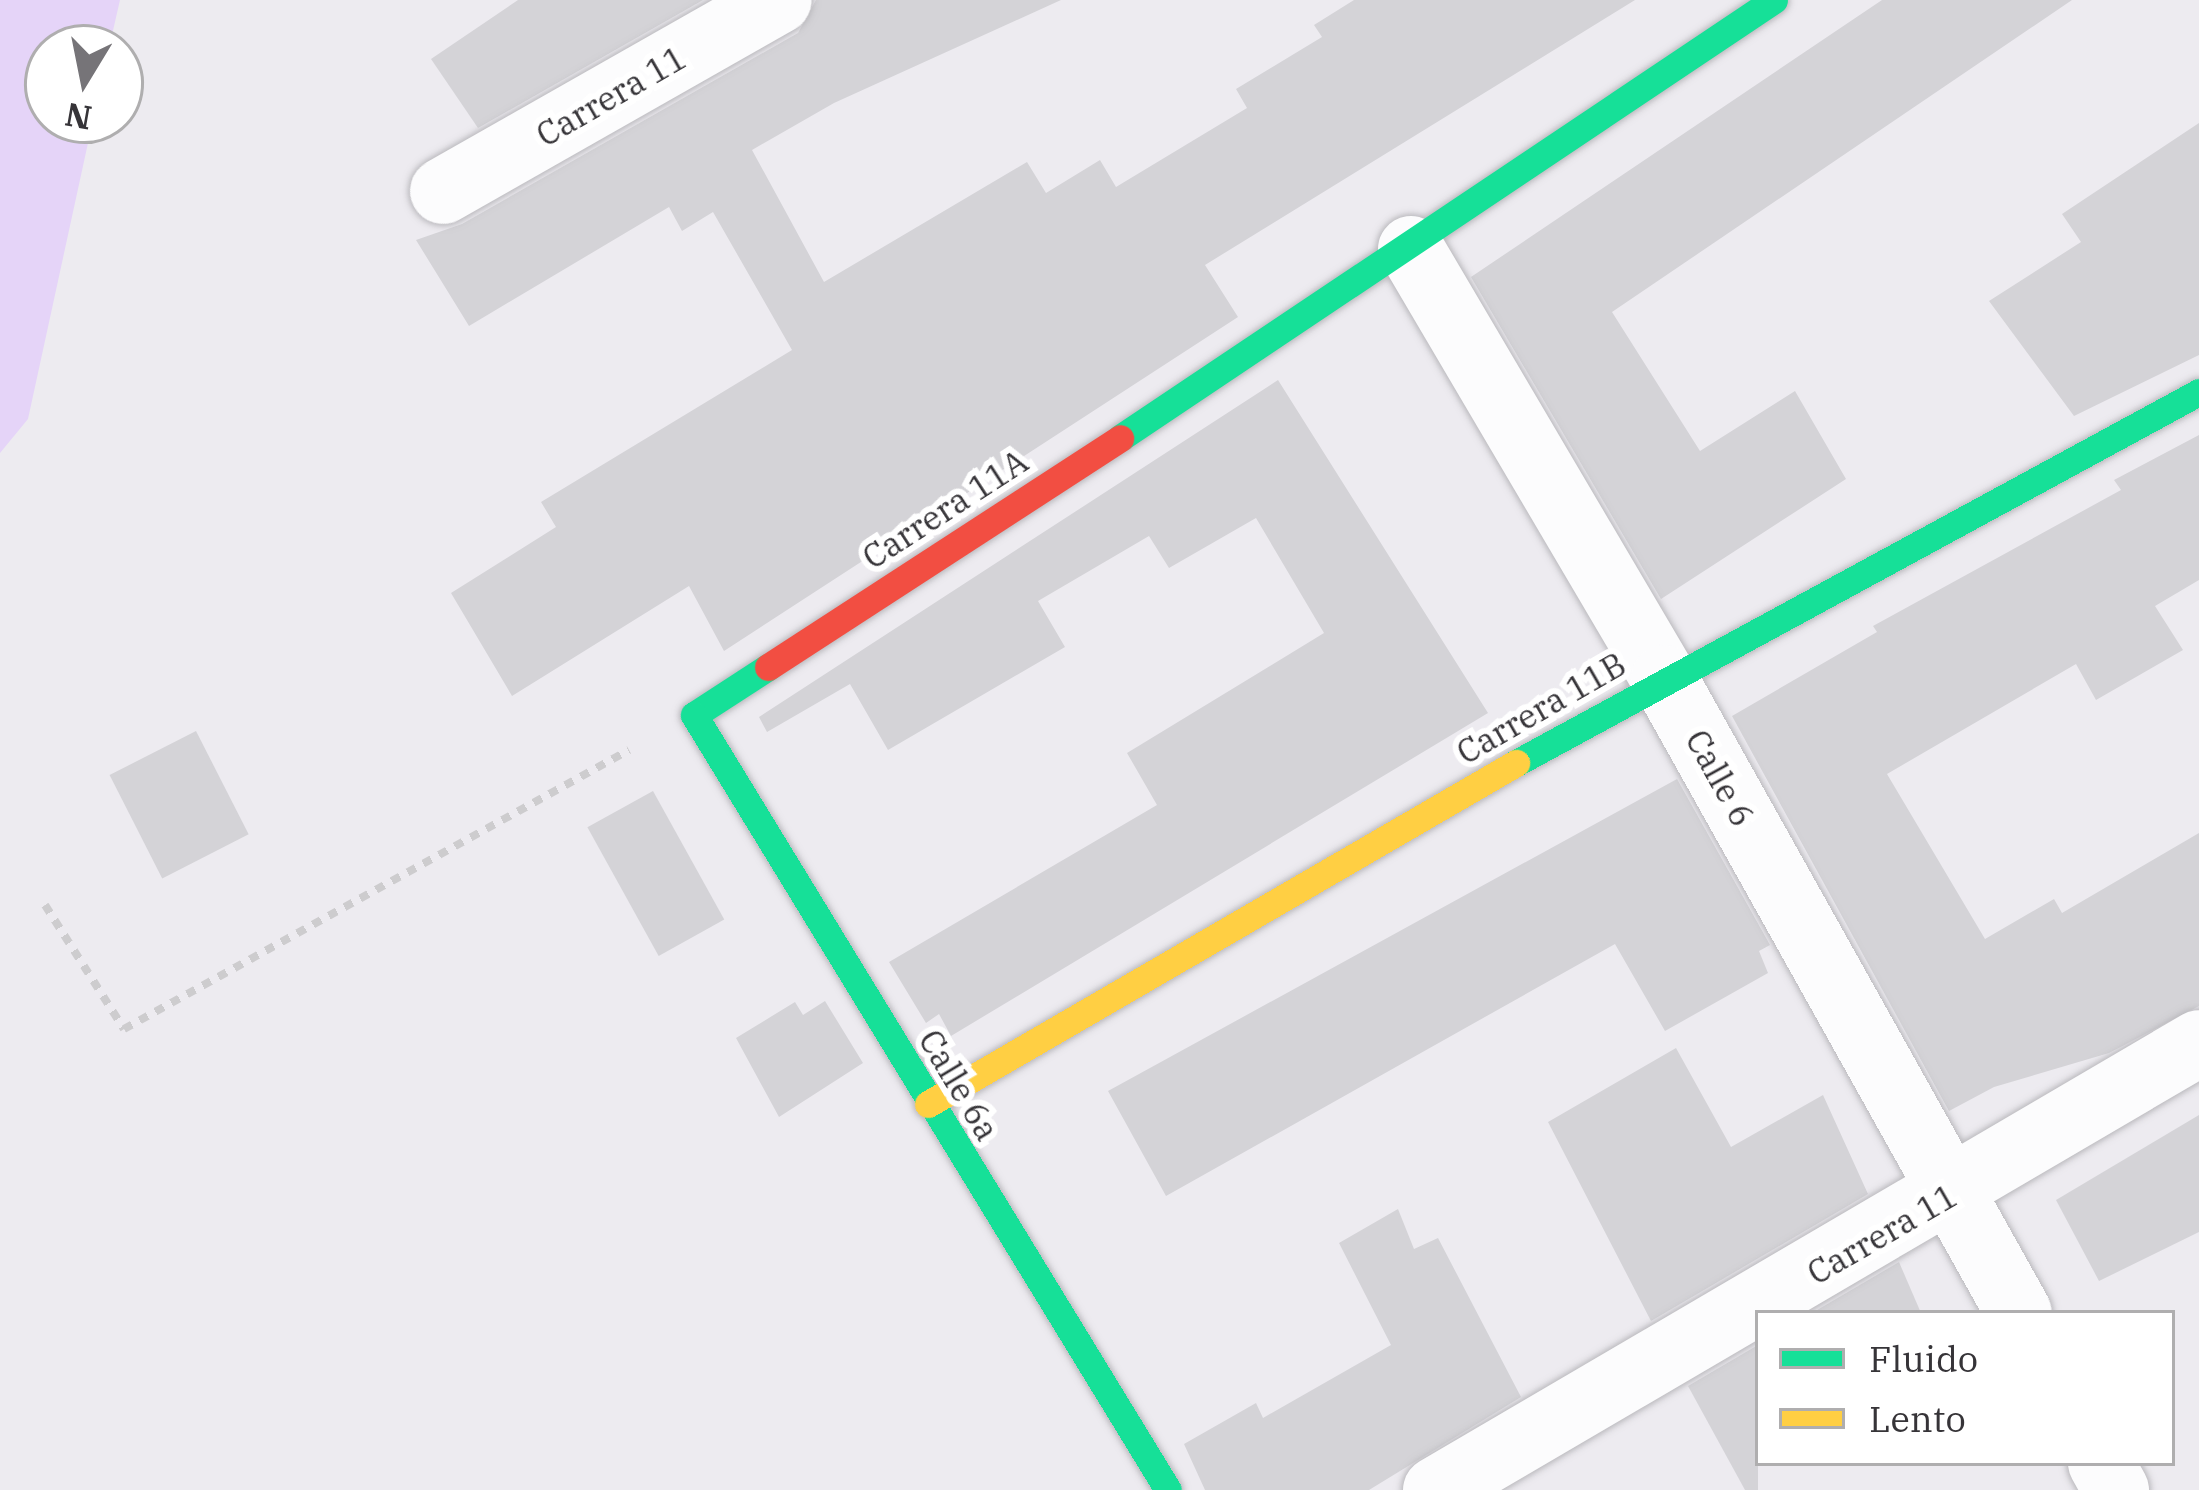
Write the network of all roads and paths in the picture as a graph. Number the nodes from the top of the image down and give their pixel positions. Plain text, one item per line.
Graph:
1 (779, 0) edge
2 (1774, 0) edge
3 (443, 191) dead end
4 (1411, 249) junction
5 (2199, 392) edge
6 (1664, 678) junction
7 (694, 715) junction
8 (45, 905) dead end
9 (2199, 1043) edge
10 (928, 1104) junction
11 (1954, 1193) junction
12 (2017, 1310) edge
13 (1168, 1490) edge
14 (1436, 1490) edge

1 - 3 street, Carrera 11
2 - 4 street, Carrera 11A
4 - 6 street, Calle 6
4 - 7 street, Carrera 11A
5 - 6 street, Carrera 11B
6 - 10 street, Carrera 11B
6 - 11 street, Calle 6
7 - 8 path
7 - 10 street, Calle 6a
9 - 11 street, Carrera 11
10 - 13 street, Calle 6a
11 - 12 street, Calle 6
11 - 14 street, Carrera 11

